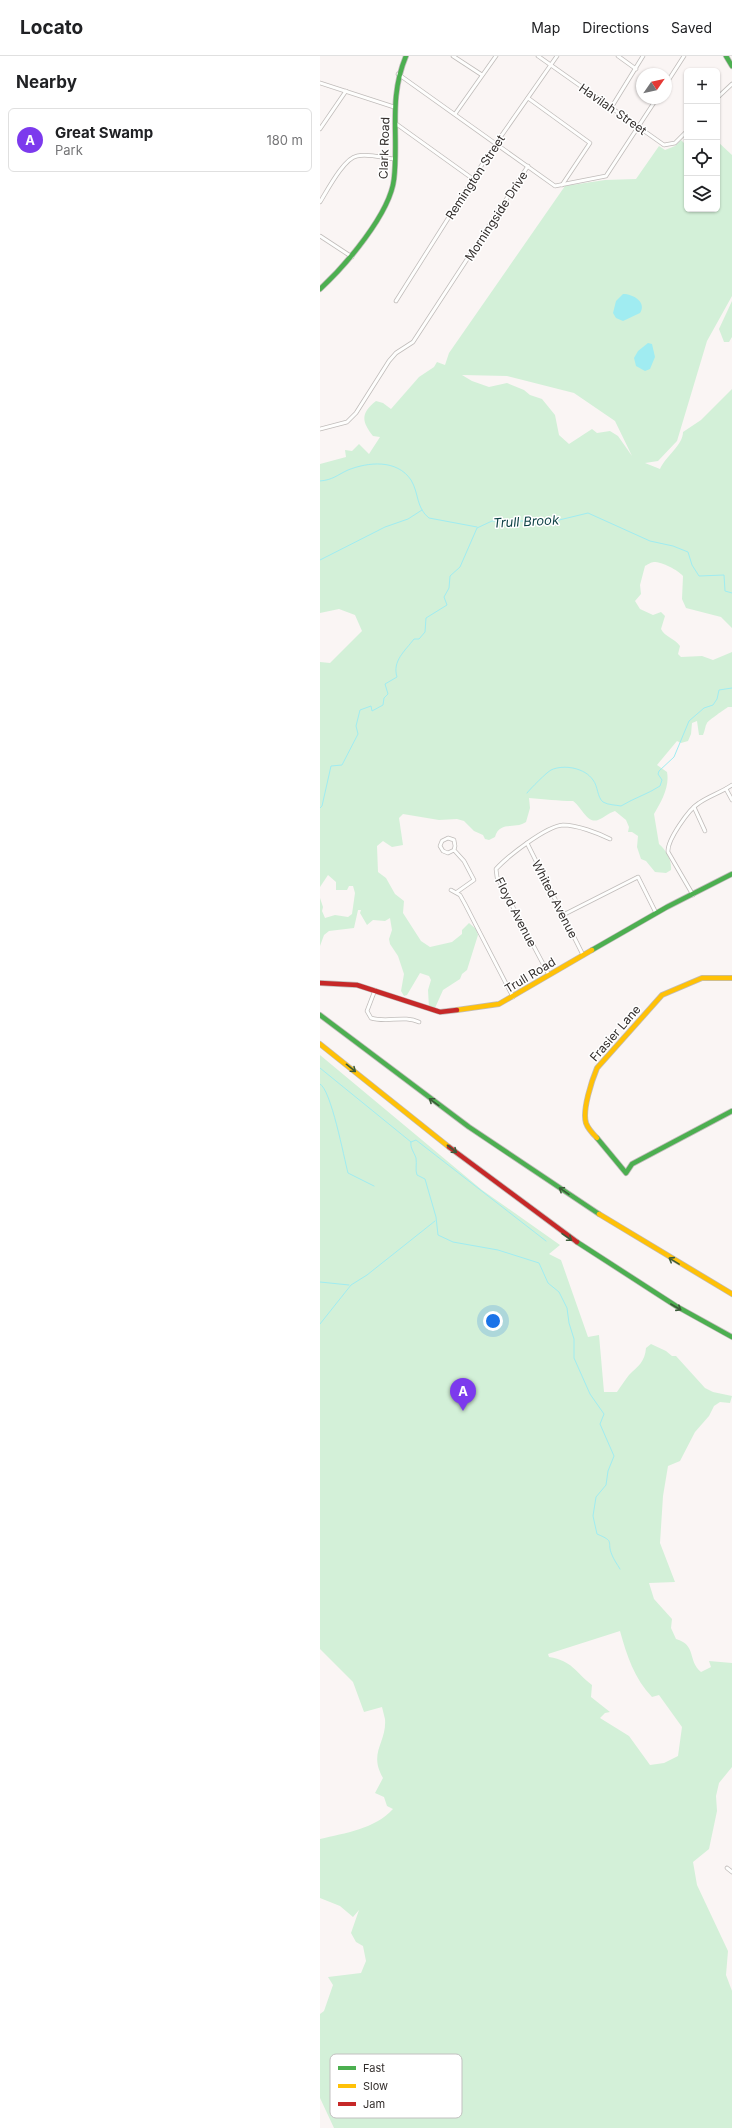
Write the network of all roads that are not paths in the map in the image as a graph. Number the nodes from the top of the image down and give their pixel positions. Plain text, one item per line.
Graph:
1 (406, 56) edge
2 (453, 56) edge
3 (496, 56) edge
4 (538, 56) edge
5 (557, 56) edge
6 (618, 56) edge
7 (643, 56) edge
8 (684, 56) edge
9 (726, 56) edge
10 (551, 65) junction
11 (732, 66) edge
12 (637, 68) edge
13 (636, 69) joint
14 (398, 74) junction
15 (482, 75) junction
16 (672, 75) edge
17 (320, 83) edge
18 (732, 84) edge
19 (346, 91) junction
20 (720, 95) edge
21 (528, 98) junction
22 (653, 104) edge
23 (395, 107) junction
24 (611, 108) junction
25 (455, 114) junction
26 (395, 123) junction
27 (639, 127) junction
28 (320, 129) edge
29 (684, 134) edge
30 (496, 144) junction
31 (394, 159) junction
32 (528, 166) junction
33 (473, 179) junction
34 (562, 185) junction
35 (320, 202) edge
36 (320, 236) edge
37 (352, 258) junction
38 (320, 289) edge
39 (396, 301) dead end
40 (320, 429) edge
41 (732, 785) edge
42 (726, 789) junction
43 (732, 800) edge
44 (694, 807) junction
45 (705, 831) dead end
46 (610, 840) dead end
47 (527, 843) junction
48 (454, 850) junction
49 (732, 874) edge
50 (451, 890) dead end
51 (457, 892) junction
52 (693, 895) junction
53 (656, 913) junction
54 (564, 915) junction
55 (583, 954) junction
56 (549, 975) junction
57 (732, 978) edge
58 (320, 983) edge
59 (375, 990) junction
60 (513, 997) junction
61 (320, 1014) edge
62 (419, 1022) dead end
63 (320, 1044) edge
64 (732, 1111) edge
65 (732, 1294) edge
66 (732, 1337) edge
67 (727, 1868) dead end
68 (732, 1872) edge

1 - 14 main road, Clark Road
2 - 15 street
3 - 15 street
4 - 10 street, Havilah Street
5 - 10 street, Remington Street
6 - 13 street
7 - 12 street
8 - 16 street
9 - 11 main road
10 - 21 street, Remington Street
10 - 24 street, Havilah Street
13 - 24 street
14 - 23 main road, Clark Road
14 - 25 street
15 - 25 street
17 - 19 street
18 - 20 street
19 - 23 street
19 - 28 street
21 - 30 street, Remington Street
21 - 34 street
22 - 27 street
23 - 26 main road, Clark Road
24 - 27 street, Havilah Street
25 - 30 street
26 - 31 main road, Clark Road
26 - 33 street
27 - 29 street, Havilah Street
27 - 34 street
30 - 32 street
30 - 33 street, Remington Street
31 - 35 street
31 - 37 main road, Clark Road
32 - 34 street
32 - 40 street, Morningside Drive
33 - 39 street, Remington Street
36 - 37 street
37 - 38 main road, Clark Road
41 - 42 street
42 - 43 street
42 - 44 street
44 - 45 street
44 - 52 street
46 - 47 street
47 - 54 street, Whited Avenue
47 - 56 street, Floyd Avenue
48 - 48 street
48 - 51 street
49 - 52 main road, Trull Road
50 - 51 street
51 - 60 street
52 - 53 main road, Trull Road
53 - 54 street
53 - 55 main road, Trull Road
54 - 55 street, Whited Avenue
55 - 56 main road, Trull Road
56 - 60 main road, Trull Road
57 - 64 main road, Frasier Lane
58 - 59 main road, Trull Road
59 - 60 main road, Trull Road
59 - 62 street
65 -> 61 main road
63 -> 66 main road
67 - 68 street

